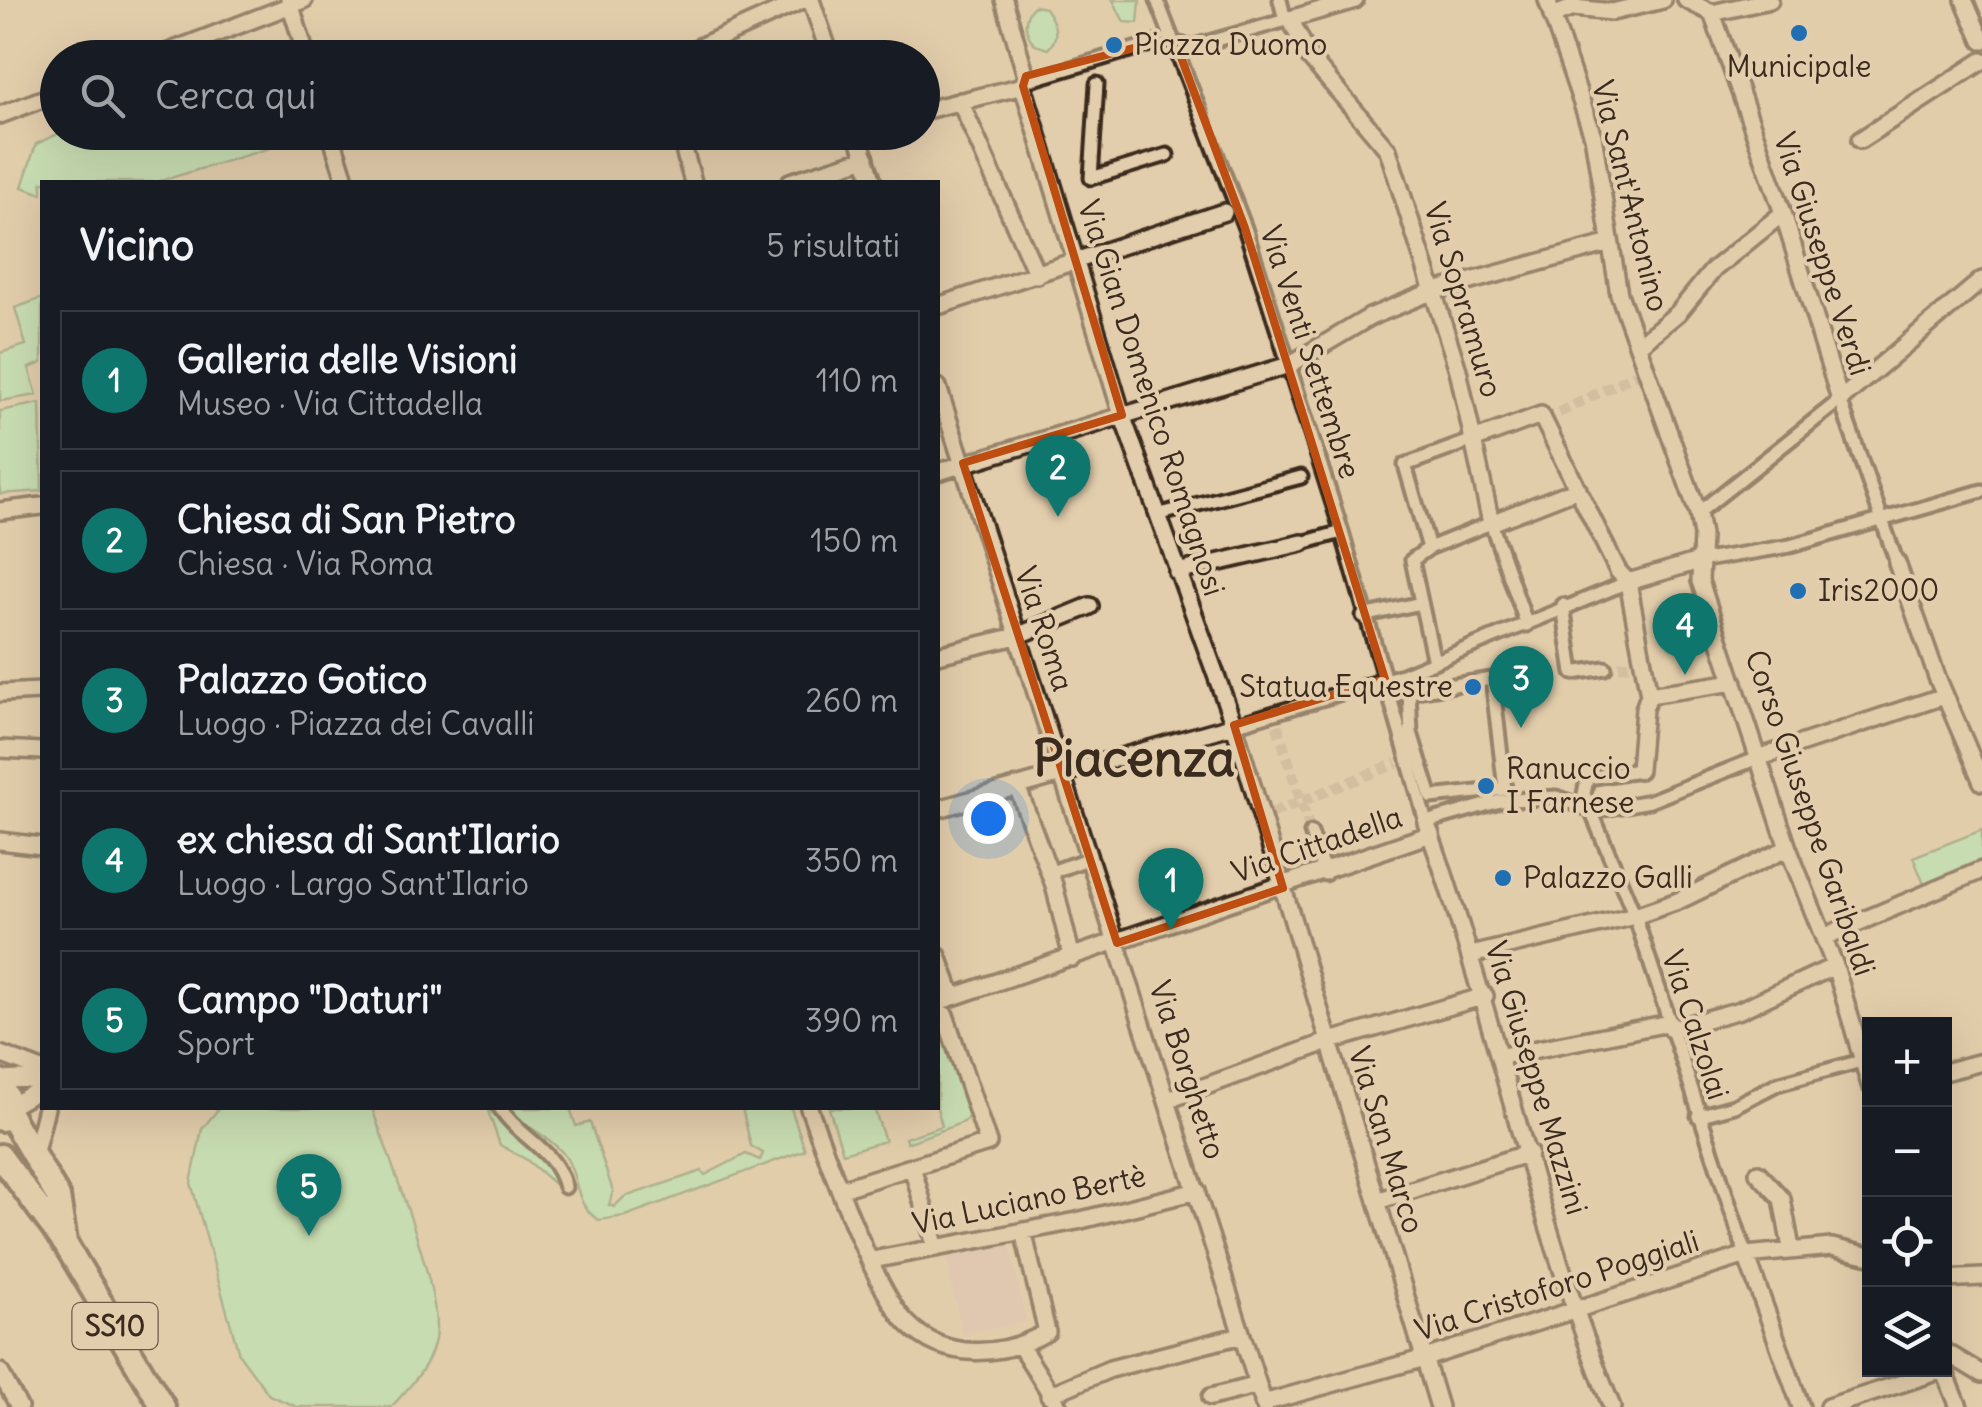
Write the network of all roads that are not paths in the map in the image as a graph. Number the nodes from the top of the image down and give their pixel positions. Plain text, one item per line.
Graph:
1 (803, 0) edge
2 (810, 0) edge
3 (1004, 0) edge
4 (1157, 0) edge
5 (1280, 0) edge
6 (1355, 0) edge
7 (1663, 0) edge
8 (1686, 0) edge
9 (1770, 0) edge
10 (1964, 0) edge
11 (295, 2) edge
12 (1550, 8) edge
13 (1712, 13) junction
14 (1288, 20) junction
15 (198, 40) edge
16 (304, 40) edge
17 (715, 40) edge
18 (824, 40) edge
19 (1982, 41) edge
20 (1176, 44) junction
21 (1982, 61) edge
22 (1024, 81) junction
23 (1098, 84) dead end
24 (40, 100) edge
25 (960, 100) junction
26 (940, 106) edge
27 (0, 115) edge
28 (1860, 140) dead end
29 (336, 150) edge
30 (683, 150) edge
31 (864, 150) edge
32 (1166, 155) dead end
33 (866, 158) junction
34 (345, 180) edge
35 (692, 180) edge
36 (796, 180) edge
37 (872, 180) edge
38 (1230, 209) junction
39 (1783, 213) junction
40 (1610, 243) junction
41 (1074, 262) junction
42 (1036, 275) junction
43 (1982, 280) edge
44 (1431, 292) junction
45 (940, 305) edge
46 (1640, 344) junction
47 (1289, 365) junction
48 (940, 393) edge
49 (1840, 400) junction
50 (1122, 415) junction
51 (1476, 439) junction
52 (963, 463) junction
53 (940, 471) edge
54 (1311, 475) junction
55 (1578, 489) junction
56 (1982, 491) edge
57 (40, 506) edge
58 (0, 511) edge
59 (1698, 512) junction
60 (1156, 516) junction
61 (1882, 522) junction
62 (1492, 523) junction
63 (1342, 532) junction
64 (1302, 543) joint
65 (1429, 548) junction
66 (1699, 561) junction
67 (1898, 563) joint
68 (1178, 572) junction
69 (1628, 582) junction
70 (1421, 603) junction
71 (1090, 606) dead end
72 (1564, 606) junction
73 (1364, 616) junction
74 (1527, 624) junction
75 (1017, 636) junction
76 (940, 655) edge
77 (1434, 662) junction
78 (1621, 666) junction
79 (1385, 679) junction
80 (1734, 682) junction
81 (40, 691) edge
82 (0, 692) edge
83 (1649, 695) junction
84 (1944, 696) junction
85 (1234, 725) junction
86 (0, 750) edge
87 (40, 751) edge
88 (1758, 758) junction
89 (1639, 770) joint
90 (1063, 772) junction
91 (1982, 782) edge
92 (1017, 786) junction
93 (1505, 789) joint
94 (940, 808) edge
95 (1594, 811) junction
96 (1267, 815) joint
97 (1429, 828) junction
98 (1311, 833) tunnel mouth
99 (0, 841) edge
100 (40, 846) edge
101 (1788, 848) junction
102 (1090, 858) junction
103 (1982, 870) edge
104 (1049, 873) junction
105 (1325, 874) junction
106 (1283, 888) junction
107 (1635, 916) junction
108 (1824, 937) junction
109 (1117, 943) junction
110 (1472, 956) junction
111 (1072, 958) junction
112 (1836, 966) junction
113 (940, 969) edge
114 (1485, 996) junction
115 (945, 1000) edge
116 (940, 1018) edge
117 (1670, 1026) junction
118 (1327, 1042) junction
119 (1862, 1053) edge
120 (0, 1054) edge
121 (1502, 1056) junction
122 (1862, 1061) edge
123 (1982, 1062) edge
124 (1952, 1070) edge
125 (40, 1073) edge
126 (40, 1074) edge
127 (0, 1081) edge
128 (40, 1089) edge
129 (1168, 1100) junction
130 (46, 1110) edge
131 (501, 1110) edge
132 (811, 1110) edge
133 (5, 1113) edge
134 (1698, 1116) junction
135 (1529, 1154) junction
136 (34, 1156) junction
137 (3, 1164) edge
138 (912, 1167) junction
139 (1758, 1173) dead end
140 (565, 1187) dead end
141 (841, 1189) junction
142 (1196, 1191) junction
143 (1377, 1201) junction
144 (1023, 1230) junction
145 (66, 1245) junction
146 (936, 1248) junction
147 (1792, 1248) junction
148 (1862, 1254) edge
149 (1746, 1255) junction
150 (872, 1260) junction
151 (1982, 1277) edge
152 (1952, 1279) edge
153 (1576, 1306) junction
154 (1242, 1334) junction
155 (1022, 1347) junction
156 (1952, 1356) edge
157 (1425, 1358) junction
158 (1976, 1369) edge
159 (0, 1372) edge
160 (1921, 1377) edge
161 (1946, 1377) edge
162 (1258, 1384) junction
163 (1211, 1398) dead end
164 (1303, 1400) edge
165 (1054, 1401) edge
166 (1264, 1405) edge
167 (19, 1407) edge
168 (163, 1407) edge
169 (1439, 1407) edge
170 (1612, 1407) edge
171 (1801, 1407) edge
172 (1828, 1407) edge
173 (1959, 1407) edge

1 - 17 street
2 - 18 street
3 - 22 street
4 - 20 street
5 - 14 street
6 - 14 street
7 - 12 street
8 - 13 street
9 - 13 street
10 - 19 street
11 - 15 street
11 - 16 street
12 - 40 street, Via Sant'Antonino
13 - 39 street, Via Giuseppe Verdi
14 - 20 street
14 - 44 street, Via Sopramuro
20 - 22 street
20 - 38 street, Via Venti Settembre
21 - 28 street
22 - 25 street
22 - 41 street, Via Gian Domenico Romagnosi
23 - 32 street
24 - 27 street
25 - 26 street
25 - 42 street
29 - 34 street
30 - 35 street
31 - 33 street
33 - 36 street
33 - 37 street
38 - 41 street
38 - 47 street, Via Venti Settembre
39 - 46 street
39 - 49 street, Via Giuseppe Verdi
40 - 44 street
40 - 46 street, Via Sant'Antonino
41 - 42 street
41 - 50 street, Via Gian Domenico Romagnosi
42 - 45 street
43 - 49 street
44 - 47 street
44 - 51 street, Via Sopramuro
46 - 59 street, Via Sant'Antonino
47 - 50 street
47 - 54 street, Via Venti Settembre
48 - 52 street, Via Roma
49 - 59 street
49 - 61 street
50 - 52 street
50 - 60 street, Via Gian Domenico Romagnosi
51 - 55 street
51 - 62 street, Via Sopramuro
51 - 65 street
52 - 53 street
52 - 75 street, Via Roma
54 - 60 street
54 - 63 street, Via Venti Settembre
55 - 62 street
55 - 69 street
56 - 61 street
57 - 58 street
59 - 66 street, Via Sant'Antonino
60 - 68 street, Via Gian Domenico Romagnosi
61 - 66 street
61 - 67 street
62 - 65 street
62 - 74 street, Via Sopramuro
63 - 64 street
63 - 73 street, Via Venti Settembre
64 - 68 street
65 - 70 street
66 - 69 street
66 - 80 street, Corso Giuseppe Garibaldi
67 - 84 street
68 - 85 street, Via Gian Domenico Romagnosi
69 - 72 street
69 - 78 street
70 - 73 street
70 - 77 street
71 - 75 street
72 - 74 street
72 - 78 street
73 - 79 street, Via Venti Settembre
74 - 77 street
75 - 76 street
75 - 90 street, Via Roma
77 - 79 street
78 - 83 street
79 - 85 street
79 - 97 street, Via Venti Settembre
80 - 83 street
80 - 88 street, Corso Giuseppe Garibaldi
81 - 82 street
83 - 89 street
84 - 88 street
84 - 91 street
85 - 90 street
85 - 96 street, Via Gian Domenico Romagnosi
86 - 87 street
88 - 95 street
88 - 101 street, Corso Giuseppe Garibaldi
89 - 95 street, Via Calzolai
90 - 92 street
90 - 102 street, Via Borghetto
92 - 94 street
92 - 104 street
93 - 93 street
95 - 97 street
95 - 107 street, Via Calzolai
96 - 106 street, Via San Marco
97 - 105 street, Via Cittadella
97 - 110 street, Via Giuseppe Mazzini
98 - 105 street
99 - 100 street
101 - 107 street
101 - 108 street, Corso Giuseppe Garibaldi
102 - 104 street
102 - 109 street, Via Borghetto
103 - 108 street
104 - 111 street
105 - 106 street, Via Cittadella
106 - 109 street, Via Cittadella
106 - 118 street, Via San Marco
107 - 110 street
107 - 117 street, Via Calzolai
108 - 112 street, Corso Giuseppe Garibaldi
109 - 111 street, Via Cittadella
109 - 129 street, Via Borghetto
110 - 114 street, Via Giuseppe Mazzini
111 - 115 street, Via Cittadella
112 - 117 street
112 - 119 street, Corso Giuseppe Garibaldi
113 - 115 street
114 - 118 street
114 - 121 street, Via Giuseppe Mazzini
116 - 138 street
117 - 121 street
117 - 134 street, Via Calzolai
118 - 129 street
118 - 143 street, Via San Marco
120 - 125 street
121 - 135 street, Via Giuseppe Mazzini
122 - 134 street
123 - 124 street
126 - 127 street
127 - 133 main road, SS10
128 - 133 street
129 - 142 street, Via Borghetto
130 - 136 street
131 - 140 street
132 - 141 street
133 - 136 main road, SS10
134 - 149 street, Via Calzolai
135 - 143 street
135 - 153 street, Via Giuseppe Mazzini
136 - 145 main road, SS10
137 - 145 main road, SS10
138 - 141 street
138 - 146 street
139 - 147 street
141 - 150 street
142 - 144 street, Via Luciano Bertè
142 - 154 street, Via Borghetto
143 - 157 street, Via San Marco
144 - 146 street, Via Luciano Bertè
144 - 155 street
145 - 168 main road, SS10
146 - 150 street, Via Luciano Bertè
147 - 148 street, Via Cristoforo Poggiali
147 - 149 street, Via Cristoforo Poggiali
149 - 153 street, Via Cristoforo Poggiali
149 - 171 street
150 - 155 street
151 - 152 street
153 - 157 street, Via Cristoforo Poggiali
153 - 170 street, Via Giuseppe Mazzini
154 - 162 street, Via Borghetto
154 - 165 street
155 - 165 street
156 - 158 street
157 - 164 street, Via Cristoforo Poggiali
157 - 169 street, Via San Marco
159 - 167 street
160 - 172 street
161 - 173 street
162 - 163 street
162 - 166 street, Via Borghetto
164 - 166 street, Via Cristoforo Poggiali

